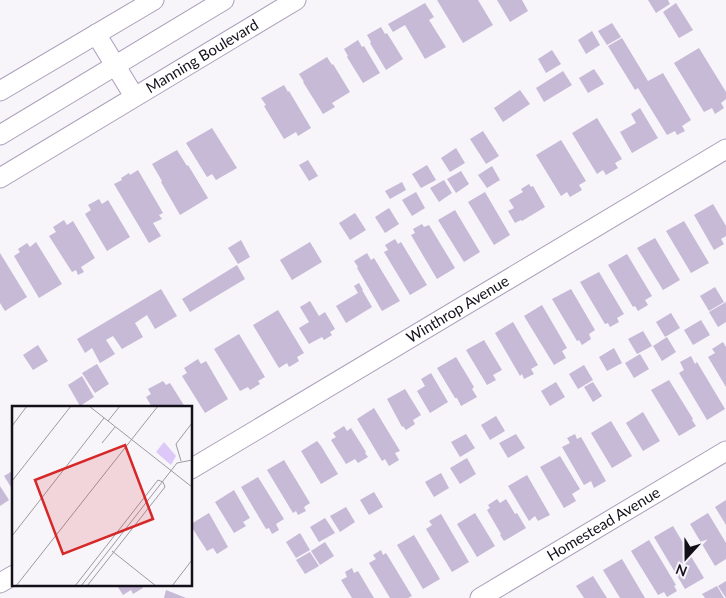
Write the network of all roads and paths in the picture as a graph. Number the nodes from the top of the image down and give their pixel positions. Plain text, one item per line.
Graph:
1 (154, 0) edge
2 (224, 0) edge
3 (296, 0) edge
4 (96, 34) junction
5 (115, 65) junction
6 (0, 91) edge
7 (134, 96) junction
8 (0, 135) edge
9 (726, 149) edge
10 (0, 178) edge
11 (726, 451) edge
12 (192, 468) edge
13 (12, 576) edge
14 (0, 583) edge
15 (480, 598) edge

1 - 4 street
2 - 5 street
3 - 7 street, Manning Boulevard
4 - 5 street, Manning Boulevard
4 - 6 street
5 - 7 street, Manning Boulevard
5 - 8 street
7 - 10 street, Manning Boulevard
9 - 12 street, Winthrop Avenue
11 - 15 street, Homestead Avenue
13 - 14 street

